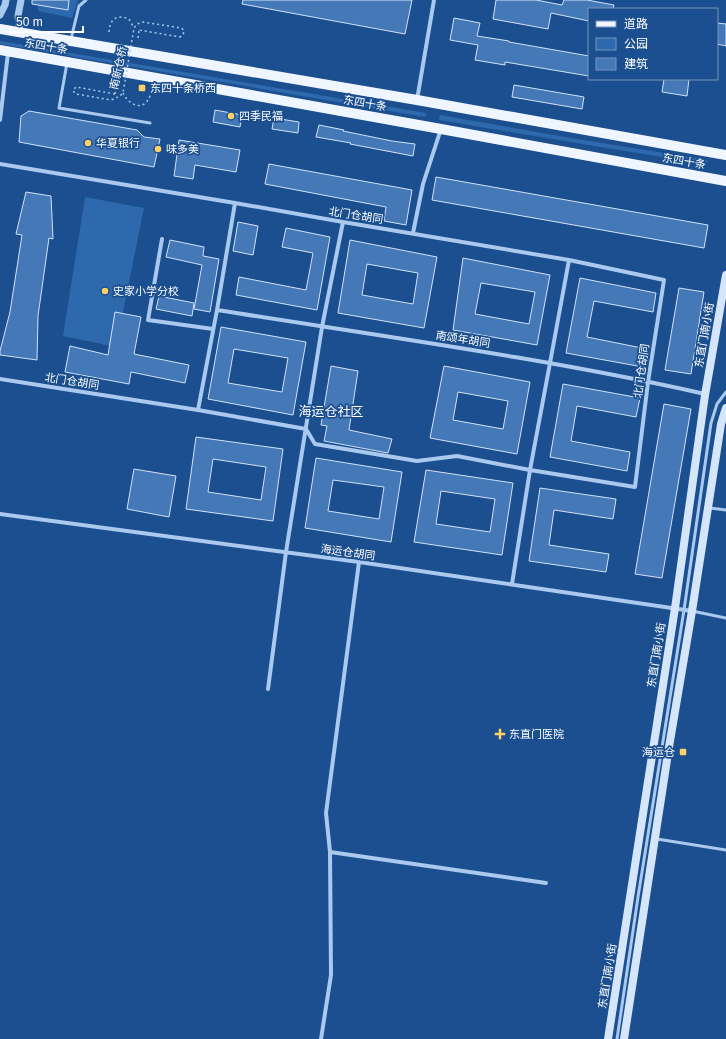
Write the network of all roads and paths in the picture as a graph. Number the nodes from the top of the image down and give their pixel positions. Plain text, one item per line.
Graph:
1 (6, 0) edge
2 (21, 0) edge
3 (86, 0) edge
4 (434, 0) edge
5 (0, 15) edge
6 (0, 28) edge
7 (134, 28) junction
8 (20, 32) junction
9 (109, 32) dead end
10 (138, 38) dead end
11 (70, 40) junction
12 (4, 51) edge
13 (67, 62) junction
14 (116, 86) dead end
15 (151, 91) dead end
16 (123, 93) junction
17 (416, 100) junction
18 (0, 120) edge
19 (150, 123) dead end
20 (441, 129) junction
21 (726, 155) edge
22 (0, 164) edge
23 (726, 180) edge
24 (234, 202) junction
25 (343, 222) junction
26 (413, 233) junction
27 (162, 238) dead end
28 (569, 260) junction
29 (726, 275) edge
30 (217, 310) junction
31 (322, 326) junction
32 (213, 329) junction
33 (550, 363) junction
34 (0, 378) edge
35 (648, 382) junction
36 (726, 392) edge
37 (705, 395) junction
38 (726, 408) edge
39 (198, 410) junction
40 (306, 429) junction
41 (530, 470) junction
42 (708, 507) junction
43 (726, 510) edge
44 (0, 514) edge
45 (286, 552) junction
46 (359, 562) junction
47 (512, 584) junction
48 (675, 608) junction
49 (684, 610) junction
50 (692, 611) junction
51 (726, 618) edge
52 (268, 689) dead end
53 (655, 838) junction
54 (726, 850) edge
55 (330, 852) junction
56 (546, 883) dead end
57 (321, 1039) edge
58 (608, 1039) edge
59 (616, 1039) edge
60 (624, 1039) edge

1 - 5 street
2 - 8 street
3 - 11 lane
4 - 17 street
6 - 8 main road, 东四十条
7 - 9 path
7 - 10 path, bridge
7 - 16 path, 南新仓桥, bridge
8 - 11 main road, 东四十条
11 - 17 main road, 东四十条
12 - 13 main road, 东四十条
12 - 18 street
13 - 19 lane
13 - 20 main road, 东四十条
14 - 16 path, 南新仓桥, bridge
15 - 16 path
17 - 21 main road, 东四十条
20 - 23 main road, 东四十条
20 - 26 street
22 - 24 street, 北门仓胡同
24 - 25 street, 北门仓胡同
24 - 30 street
25 - 26 street, 北门仓胡同
25 - 31 street
26 - 28 street, 北门仓胡同
27 - 32 street
28 - 33 street
28 - 35 street, 北门仓胡同
29 - 37 main road, 东直门南小街
30 - 31 street, 南颂年胡同
30 - 32 street
31 - 33 street, 南颂年胡同
31 - 40 street
32 - 39 street
33 - 35 street, 南颂年胡同
33 - 41 street
34 - 39 street, 北门仓胡同
35 - 37 street, 南颂年胡同
35 - 41 street, 北门仓胡同
36 - 49 lane
37 - 48 main road, 东直门南小街
38 - 42 main road
39 - 40 street, 北门仓胡同
40 - 41 street, 北门仓胡同
40 - 45 street
41 - 47 street
42 - 43 lane
42 - 50 main road
44 - 45 street, 海运仓胡同
45 - 46 street, 海运仓胡同
45 - 52 street
46 - 47 street, 海运仓胡同
46 - 55 street
47 - 48 street, 海运仓胡同
48 - 49 street, 海运仓胡同
48 - 58 main road, 东直门南小街
49 - 50 street, 海运仓胡同
49 - 59 lane
50 - 51 lane
50 - 53 main road
53 - 54 lane
53 - 60 main road
55 - 56 street
55 - 57 street

